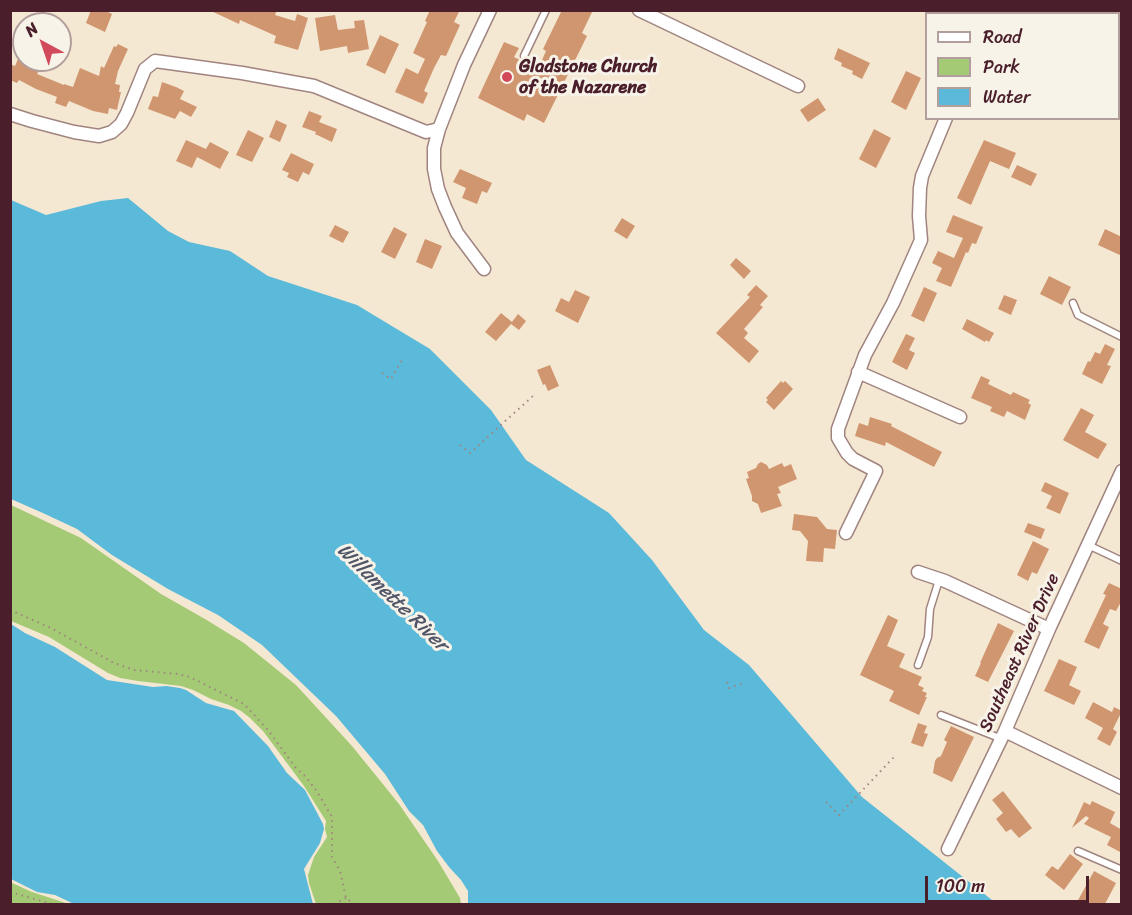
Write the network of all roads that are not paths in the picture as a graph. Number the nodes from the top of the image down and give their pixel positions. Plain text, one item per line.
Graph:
1 (489, 10) edge
2 (546, 10) edge
3 (639, 10) edge
4 (524, 56) dead end
5 (798, 86) dead end
6 (10, 114) edge
7 (945, 120) edge
8 (439, 129) junction
9 (484, 268) dead end
10 (1073, 303) dead end
11 (1122, 337) edge
12 (858, 372) junction
13 (960, 417) dead end
14 (1122, 471) edge
15 (846, 533) dead end
16 (1088, 545) junction
17 (1122, 561) edge
18 (918, 572) dead end
19 (939, 579) junction
20 (1049, 629) junction
21 (918, 665) dead end
22 (941, 715) dead end
23 (1003, 735) junction
24 (1122, 788) edge
25 (948, 849) dead end
26 (1078, 851) dead end
27 (1122, 870) edge

1 - 8 street
2 - 4 lane
3 - 5 street
6 - 8 street
7 - 12 street
8 - 9 street
10 - 11 lane
12 - 13 street
12 - 15 street
14 - 16 street, Southeast River Drive
16 - 17 lane
16 - 20 street, Southeast River Drive
18 - 19 street
19 - 20 street
19 - 21 lane
20 - 23 street, Southeast River Drive
22 - 23 lane
23 - 24 street
23 - 25 street, Southeast River Drive
26 - 27 lane

